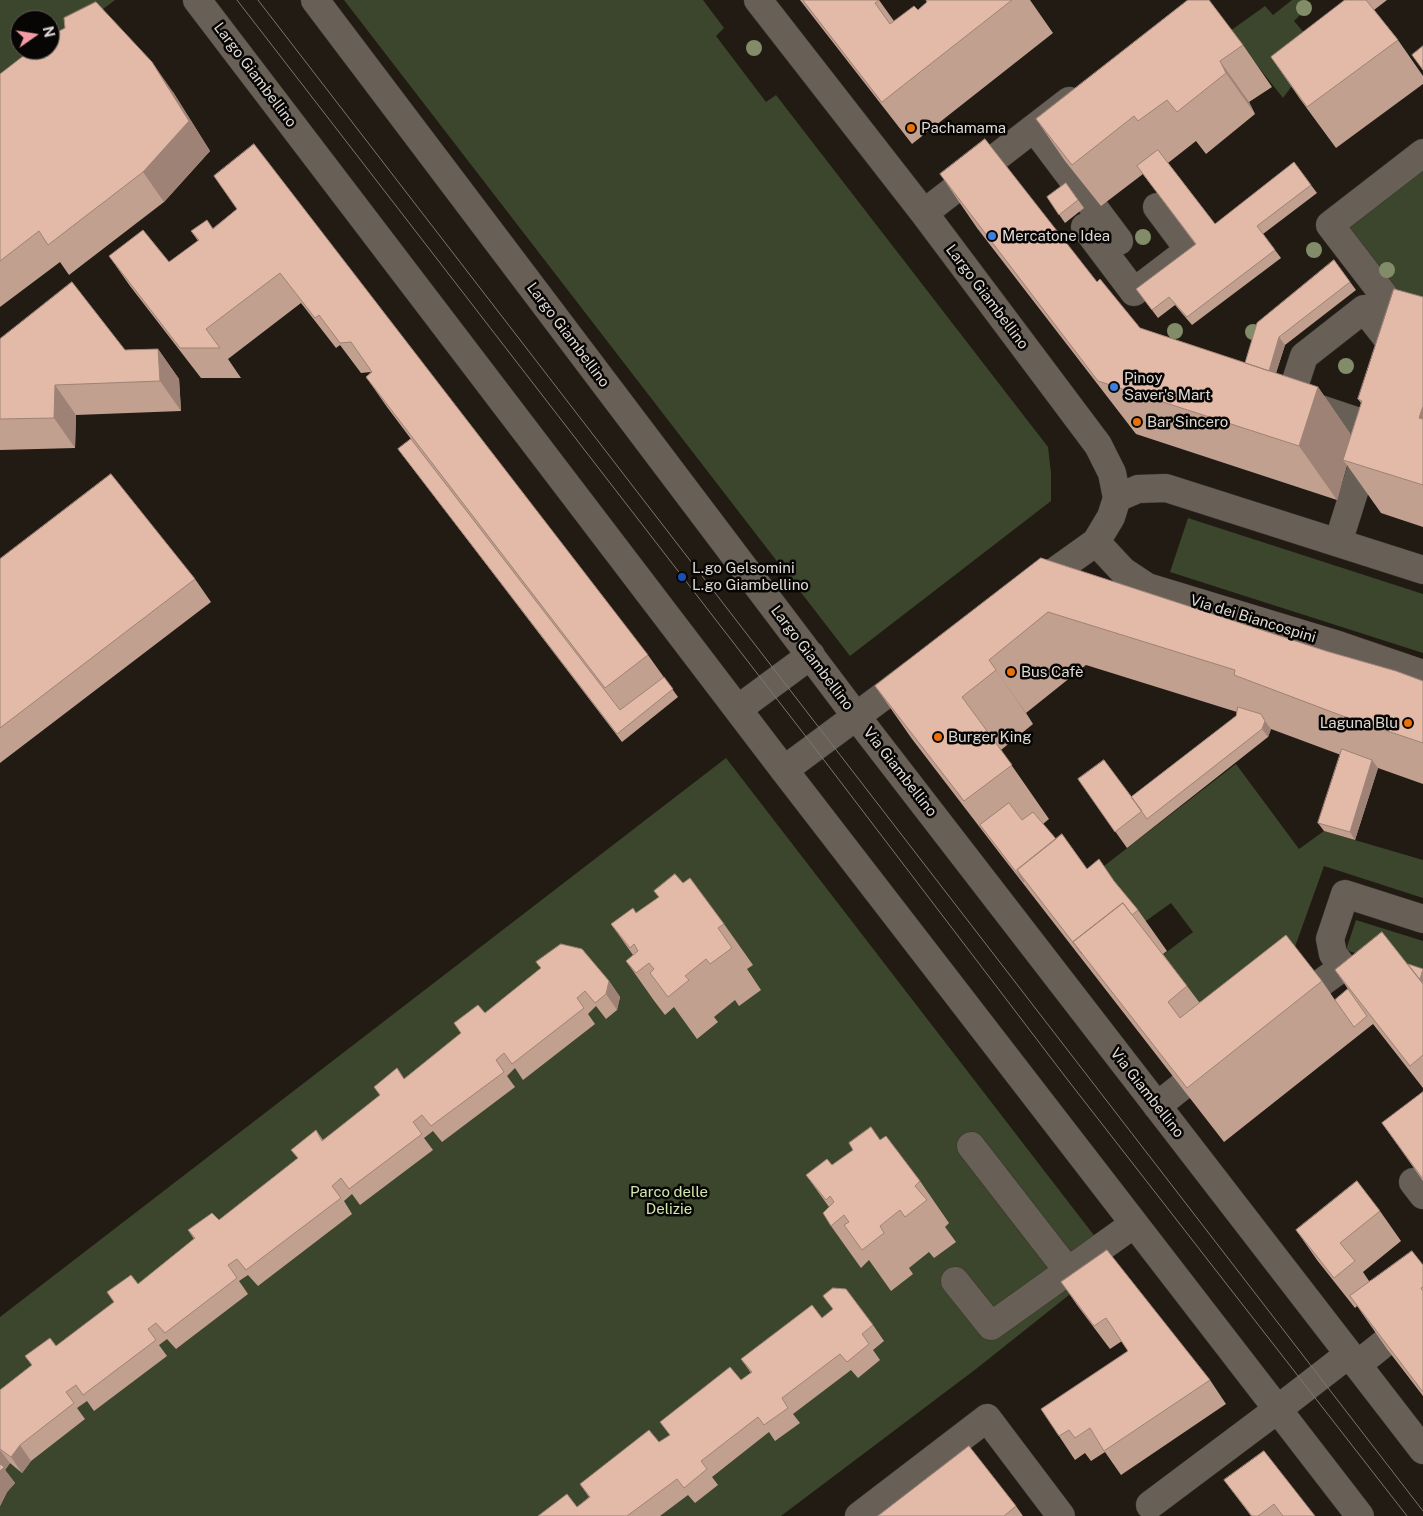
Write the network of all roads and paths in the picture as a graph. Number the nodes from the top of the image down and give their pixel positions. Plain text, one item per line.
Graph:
1 (198, 0) edge
2 (315, 0) edge
3 (758, 0) edge
4 (1087, 87) edge
5 (1034, 128) junction
6 (1423, 153) edge
7 (1157, 207) dead end
8 (924, 213) junction
9 (1085, 227) dead end
10 (1149, 280) junction
11 (1420, 334) edge
12 (1117, 498) junction
13 (1096, 542) junction
14 (1346, 545) junction
15 (1423, 570) edge
16 (1015, 600) edge
17 (811, 655) junction
18 (934, 658) edge
19 (1423, 674) edge
20 (738, 709) junction
21 (856, 716) junction
22 (784, 770) junction
23 (1423, 919) edge
24 (1273, 1018) edge
25 (1181, 1087) edge
26 (1157, 1106) junction
27 (971, 1146) dead end
28 (1134, 1224) junction
29 (1068, 1271) junction
30 (955, 1281) dead end
31 (1423, 1312) edge
32 (1353, 1360) junction
33 (1278, 1410) junction
34 (1423, 1450) edge
35 (1150, 1506) dead end
36 (859, 1516) edge
37 (1061, 1516) edge
38 (1360, 1516) edge

1 - 20 street, Largo Giambellino
2 - 17 street, Largo Giambellino
3 - 8 street, Largo Giambellino
4 - 5 street
5 - 8 street
5 - 10 street
6 - 11 street
7 - 10 street
8 - 12 street, Largo Giambellino
9 - 10 street
11 - 14 street
12 - 13 street
12 - 14 street
13 - 16 street
13 - 19 street, Via dei Biancospini
14 - 15 street
17 - 20 street
17 - 21 street, Largo Giambellino
18 - 21 street, Largo Giambellino
20 - 22 street, Largo Giambellino
21 - 22 street, Via Giambellino
21 - 26 street, Via Giambellino
22 - 28 street
23 - 24 street
25 - 26 street
26 - 32 street, Via Giambellino
27 - 29 street
28 - 29 street
28 - 33 street
29 - 30 street
31 - 32 street
32 - 33 street
32 - 34 street, Via Giambellino
33 - 35 street
33 - 38 street
36 - 37 street

